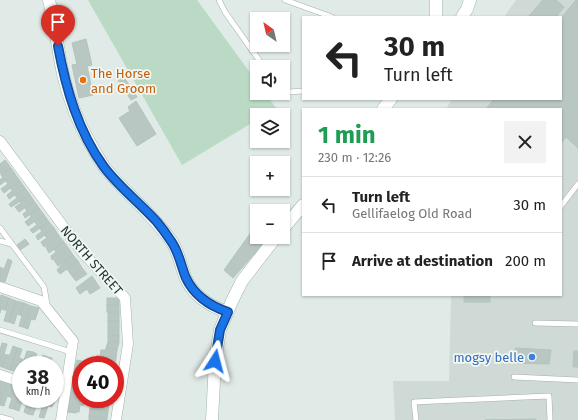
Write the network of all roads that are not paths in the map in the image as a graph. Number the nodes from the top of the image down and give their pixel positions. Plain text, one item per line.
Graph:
1 (49, 0) edge
2 (219, 0) edge
3 (285, 0) edge
4 (436, 0) edge
5 (470, 0) edge
6 (329, 16) edge
7 (436, 16) edge
8 (463, 16) edge
9 (259, 60) edge
10 (302, 90) edge
11 (290, 92) edge
12 (390, 100) edge
13 (384, 108) edge
14 (0, 141) edge
15 (578, 184) edge
16 (562, 205) edge
17 (302, 206) edge
18 (290, 221) edge
19 (0, 228) edge
20 (0, 241) edge
21 (11, 244) junction
22 (271, 244) edge
23 (0, 287) edge
24 (48, 310) junction
25 (228, 312) junction
26 (534, 324) dead end
27 (578, 324) edge
28 (0, 330) edge
29 (71, 352) junction
30 (0, 375) edge
31 (514, 377) dead end
32 (12, 379) edge
33 (64, 379) edge
34 (578, 380) edge
35 (61, 408) edge
36 (0, 417) edge
37 (11, 420) edge
38 (61, 420) edge
39 (116, 420) edge
40 (212, 420) edge
41 (416, 420) edge
42 (550, 420) edge

1 - 25 street
2 - 9 lane
3 - 6 lane
4 - 7 street
5 - 8 street
10 - 11 lane
12 - 13 street
14 - 39 street, NORTH STREET
15 - 16 lane
17 - 18 street
19 - 21 lane
20 - 21 lane
21 - 24 lane
22 - 25 street
23 - 24 street
24 - 29 street
25 - 40 street
26 - 27 lane
28 - 29 lane
29 - 33 street
30 - 32 street
31 - 34 lane
35 - 38 street
36 - 37 lane
41 - 42 lane

